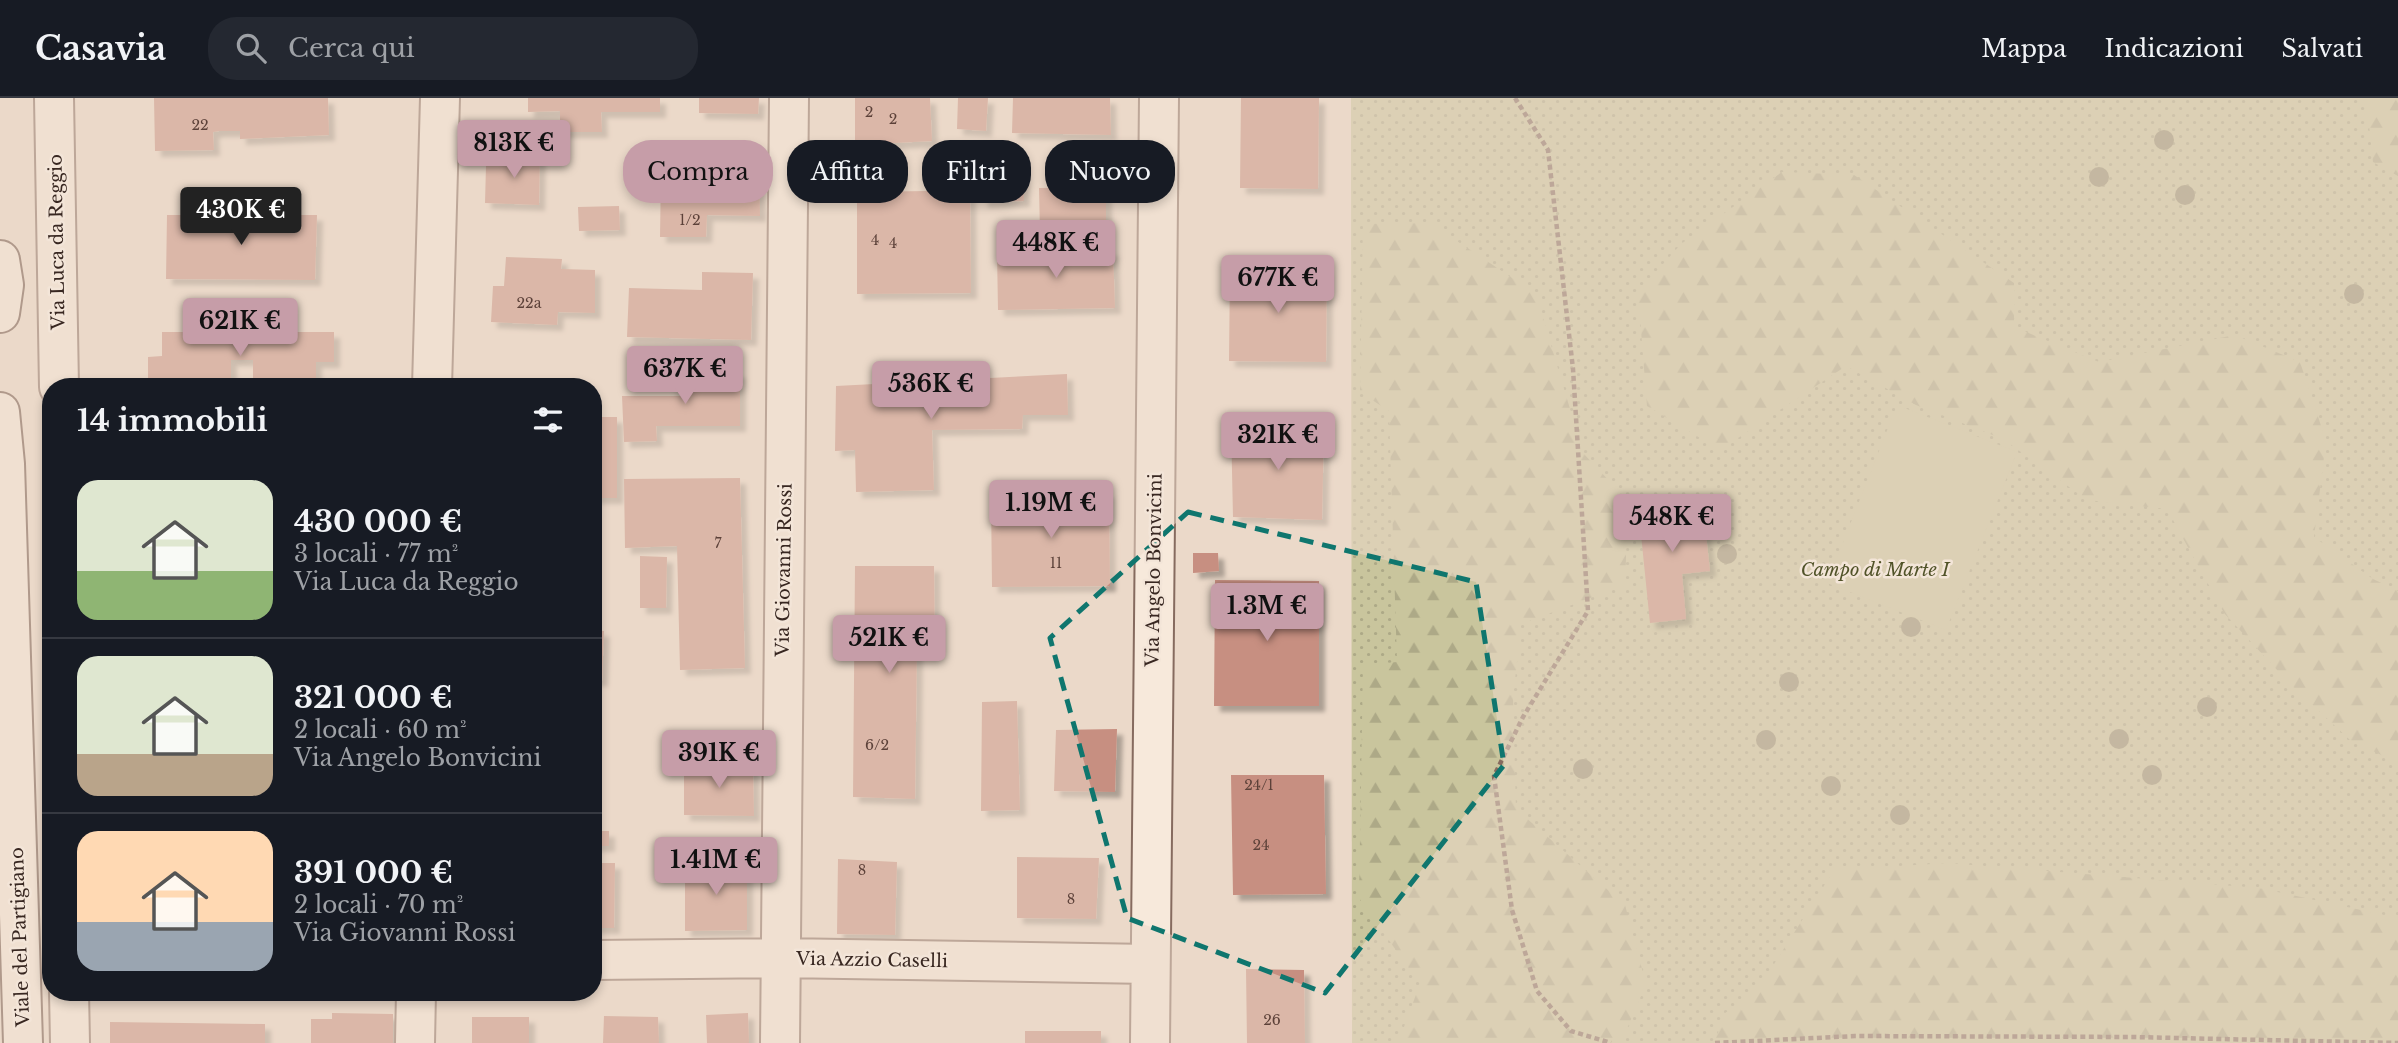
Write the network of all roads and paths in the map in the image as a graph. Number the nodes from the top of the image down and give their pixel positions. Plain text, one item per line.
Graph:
1 (54, 98) edge
2 (440, 98) edge
3 (789, 98) edge
4 (1159, 98) edge
5 (1515, 98) edge
6 (0, 260) edge
7 (0, 313) edge
8 (59, 378) edge
9 (432, 378) edge
10 (0, 412) edge
11 (781, 958) junction
12 (602, 960) edge
13 (1150, 964) junction
14 (69, 1001) edge
15 (416, 1001) edge
16 (23, 1043) edge
17 (70, 1043) edge
18 (415, 1043) edge
19 (780, 1043) edge
20 (1150, 1043) edge
21 (1611, 1043) edge
22 (1715, 1043) edge
23 (2398, 1043) edge

1 - 8 street, Via Luca da Reggio
2 - 9 street
3 - 11 street, Via Giovanni Rossi
4 - 13 street, Via Angelo Bonvicini
5 - 21 path
6 - 7 street
10 - 16 street, Viale del Partigiano
11 - 12 street, Via Azzio Caselli
11 - 13 street, Via Azzio Caselli
11 - 19 street, Via Giovanni Rossi
13 - 20 street, Via Angelo Bonvicini
14 - 17 street
15 - 18 street
22 - 23 path

